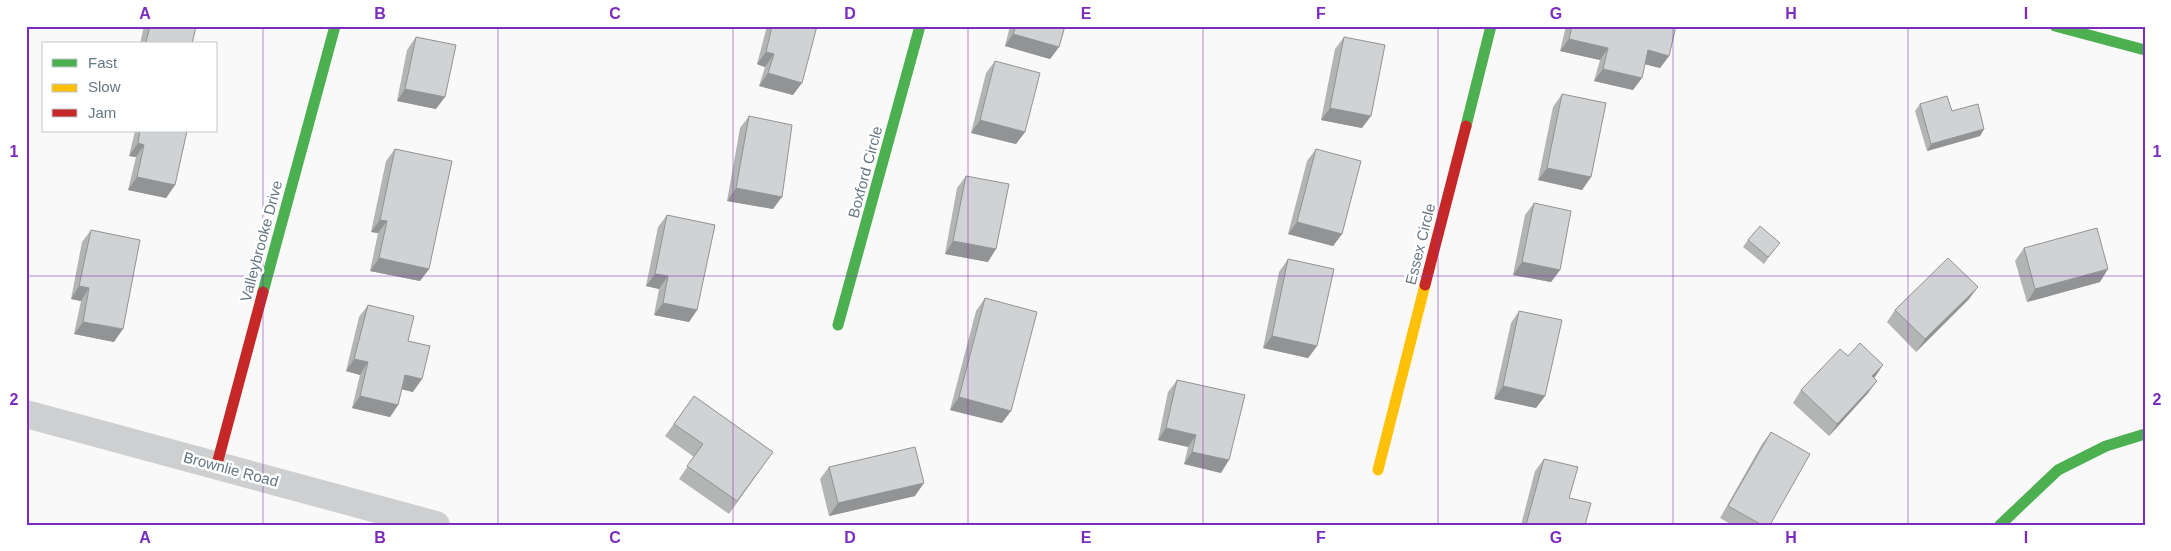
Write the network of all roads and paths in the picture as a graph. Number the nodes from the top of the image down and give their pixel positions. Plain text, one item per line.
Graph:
1 (335, 26) edge
2 (920, 26) edge
3 (1491, 26) edge
4 (2055, 26) edge
5 (2145, 50) edge
6 (838, 325) dead end
7 (26, 414) edge
8 (2145, 434) edge
9 (217, 464) junction
10 (1378, 470) dead end
11 (436, 525) edge
12 (2000, 525) edge

1 - 9 street, Valleybrooke Drive
2 - 6 street, Boxford Circle
3 - 10 street, Essex Circle
4 - 5 street
7 - 9 street, Brownlie Road
8 - 12 street
9 - 11 street, Brownlie Road

